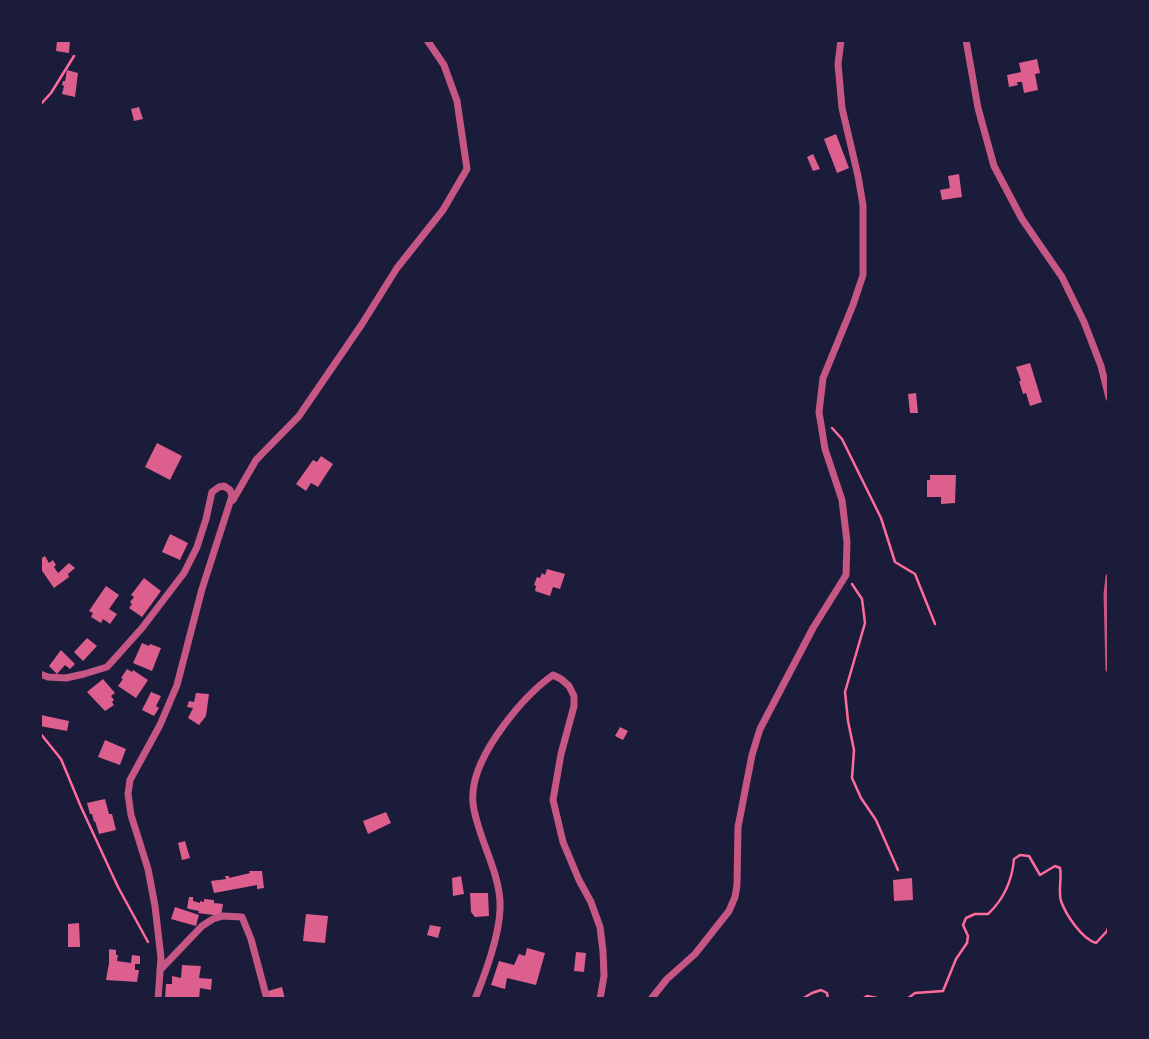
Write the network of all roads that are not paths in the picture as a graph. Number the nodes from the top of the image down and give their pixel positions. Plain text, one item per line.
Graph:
1 (427, 40) edge
2 (841, 40) edge
3 (966, 40) edge
4 (1109, 398) edge
5 (229, 506) junction
6 (1109, 577) edge
7 (1109, 669) edge
8 (40, 674) edge
9 (160, 970) junction
10 (158, 999) edge
11 (267, 999) edge
12 (475, 999) edge
13 (600, 999) edge
14 (651, 999) edge

1 - 5 street
2 - 14 street
3 - 4 street
5 - 8 street
5 - 9 street
6 - 7 street
9 - 10 street
9 - 11 street
12 - 13 street

